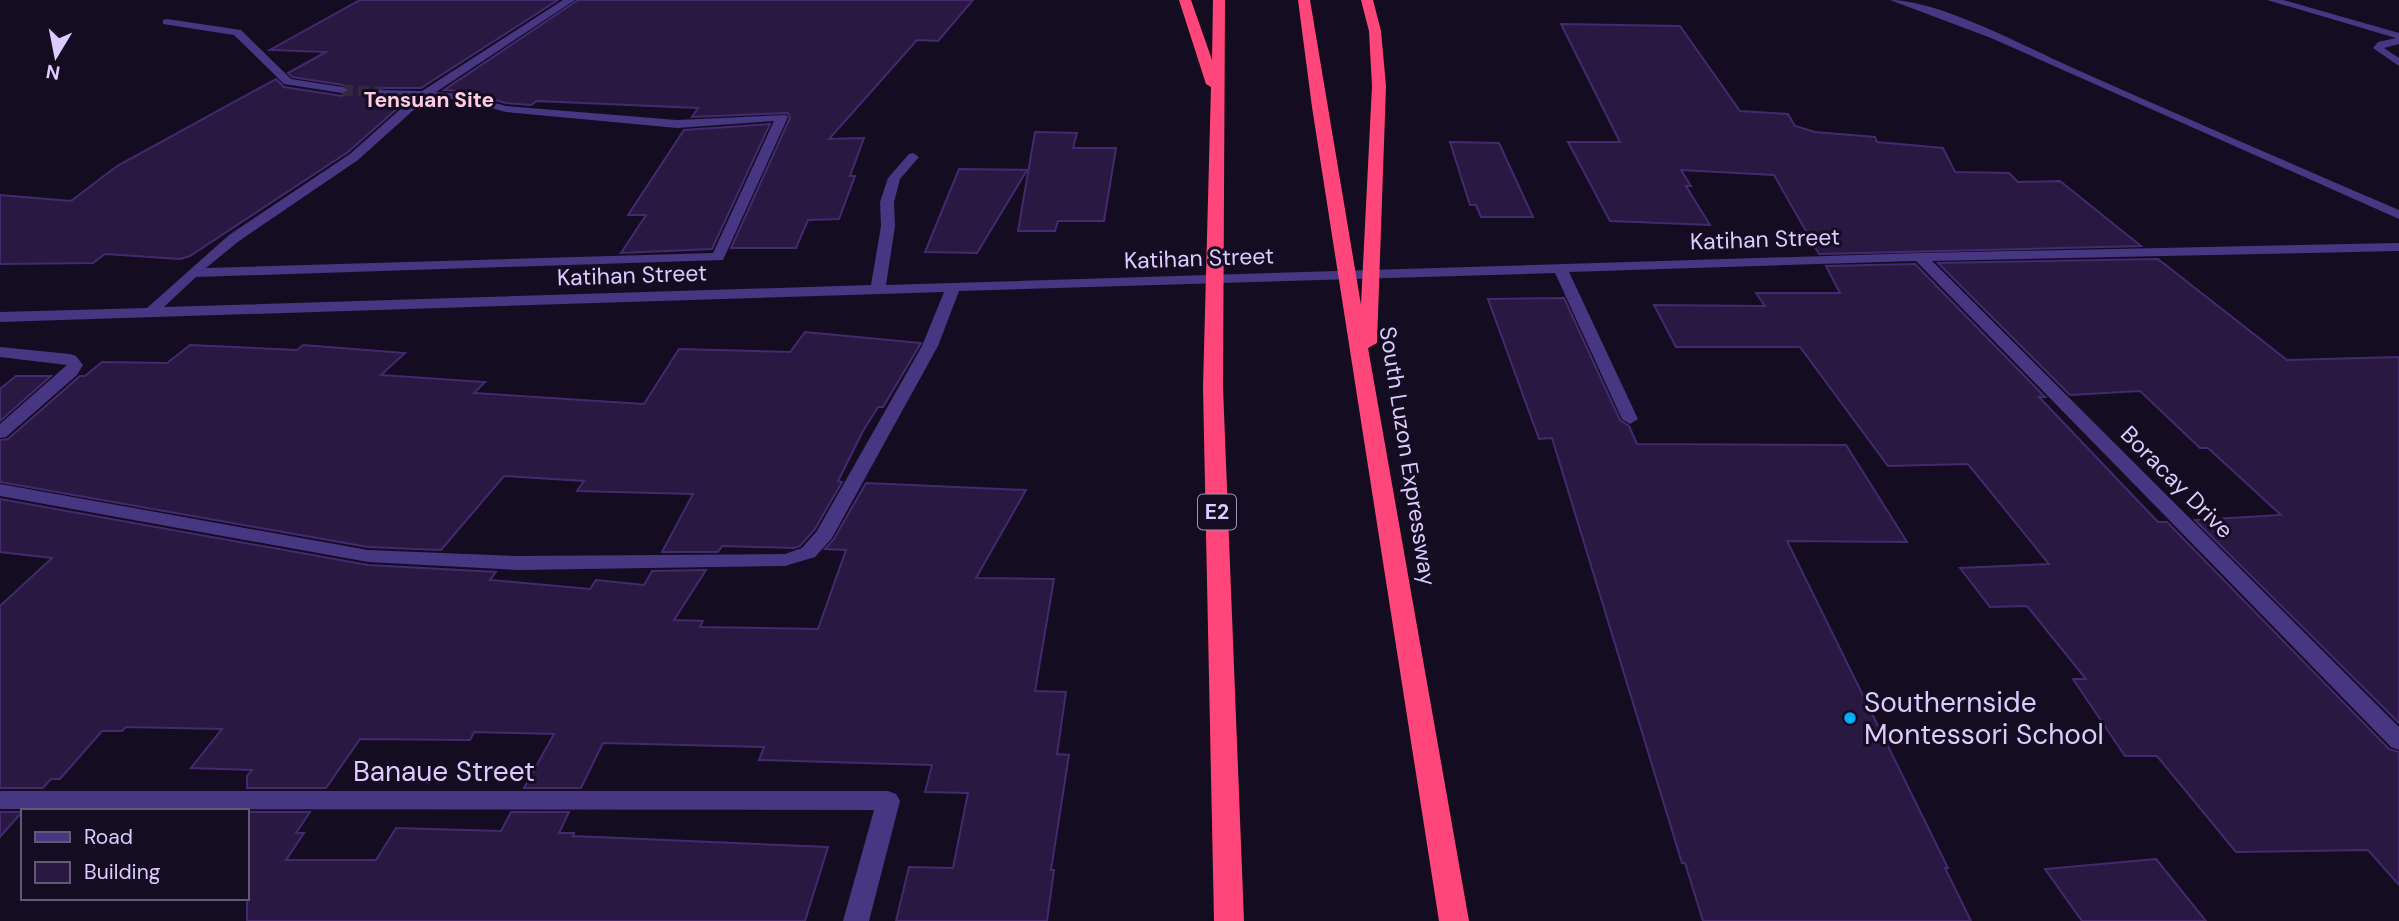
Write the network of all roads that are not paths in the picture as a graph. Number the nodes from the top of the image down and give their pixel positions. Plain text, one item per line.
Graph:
1 (570, 0) edge
2 (1185, 0) edge
3 (1219, 0) edge
4 (1304, 0) edge
5 (1367, 0) edge
6 (1895, 0) edge
7 (2272, 0) edge
8 (167, 22) dead end
9 (2399, 39) edge
10 (2399, 63) edge
11 (342, 90) tunnel mouth
12 (382, 92) tunnel mouth
13 (424, 95) junction
14 (1219, 103) junction
15 (913, 157) dead end
16 (2399, 215) edge
17 (2399, 247) edge
18 (1920, 257) junction
19 (1560, 269) junction
20 (191, 273) junction
21 (953, 287) junction
22 (878, 290) junction
23 (151, 313) junction
24 (0, 317) edge
25 (0, 352) edge
26 (1367, 391) junction
27 (1630, 419) dead end
28 (0, 433) edge
29 (0, 490) edge
30 (2399, 741) edge
31 (0, 800) edge
32 (856, 921) edge
33 (1229, 921) edge
34 (1454, 921) edge

1 - 13 street
2 - 14 highway
3 - 14 highway, E2
4 - 26 highway, South Luzon Expressway
5 - 26 highway
6 - 16 street
7 - 9 street
8 - 11 street
9 - 10 street
12 - 13 street, Katihan Street
13 - 20 street
13 - 20 street, Katihan Street
14 - 33 highway, E2
15 - 22 street
17 - 18 street, Katihan Street
18 - 19 street, Katihan Street
18 - 30 street, Boracay Drive
19 - 21 street, Katihan Street
19 - 27 street
20 - 23 street
21 - 22 street, Katihan Street
21 - 29 street
22 - 23 street, Katihan Street
23 - 24 street, Katihan Street
25 - 28 street
26 - 34 highway, South Luzon Expressway
31 - 32 street, Banaue Street

